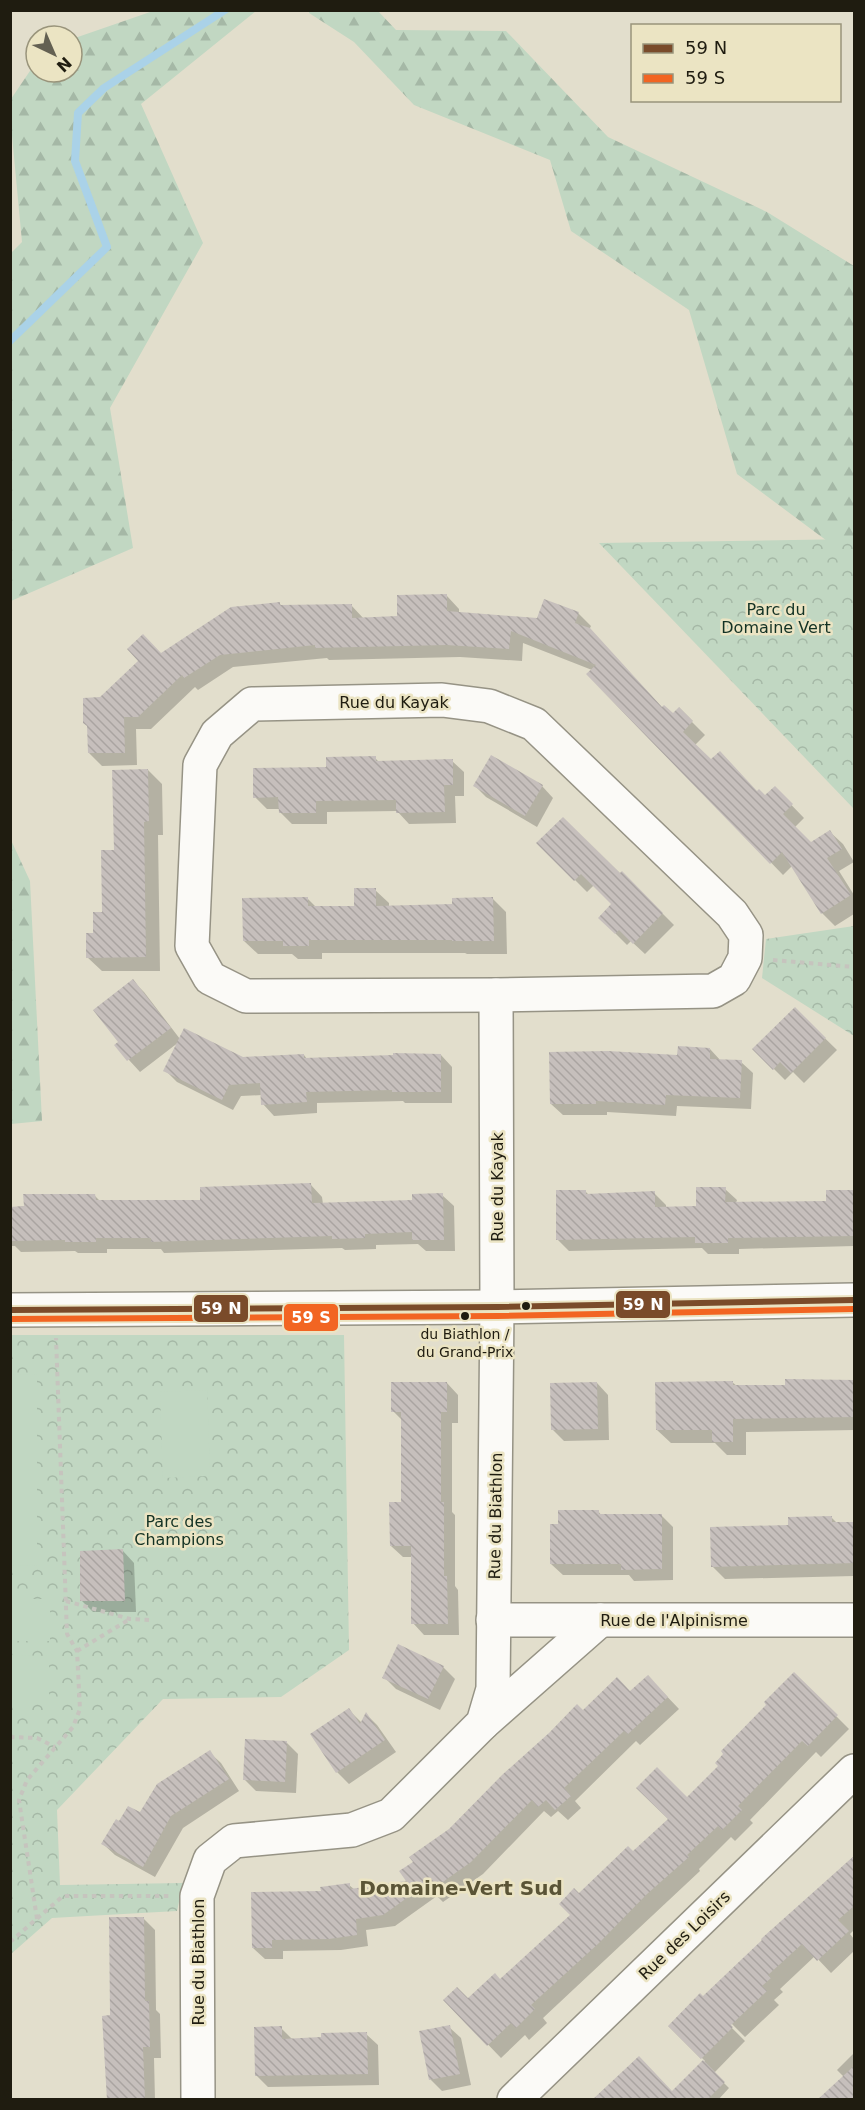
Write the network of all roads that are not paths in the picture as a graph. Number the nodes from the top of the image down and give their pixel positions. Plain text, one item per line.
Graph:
1 (496, 995) junction
2 (855, 1300) edge
3 (497, 1307) junction
4 (10, 1310) edge
5 (493, 1620) junction
6 (600, 1620) junction
7 (855, 1620) edge
8 (483, 1723) junction
9 (855, 1771) edge
10 (198, 2100) edge
11 (514, 2100) edge

1 - 1 street, Rue du Kayak
1 - 3 street, Rue du Kayak
2 - 3 street
3 - 4 street
3 - 5 street, Rue du Biathlon
5 - 6 street, Rue de l'Alpinisme
5 - 8 street, Rue du Biathlon
6 - 7 street, Rue de l'Alpinisme
6 - 8 street, Rue du Biathlon
8 - 10 street, Rue du Biathlon
9 - 11 street, Rue des Loisirs

